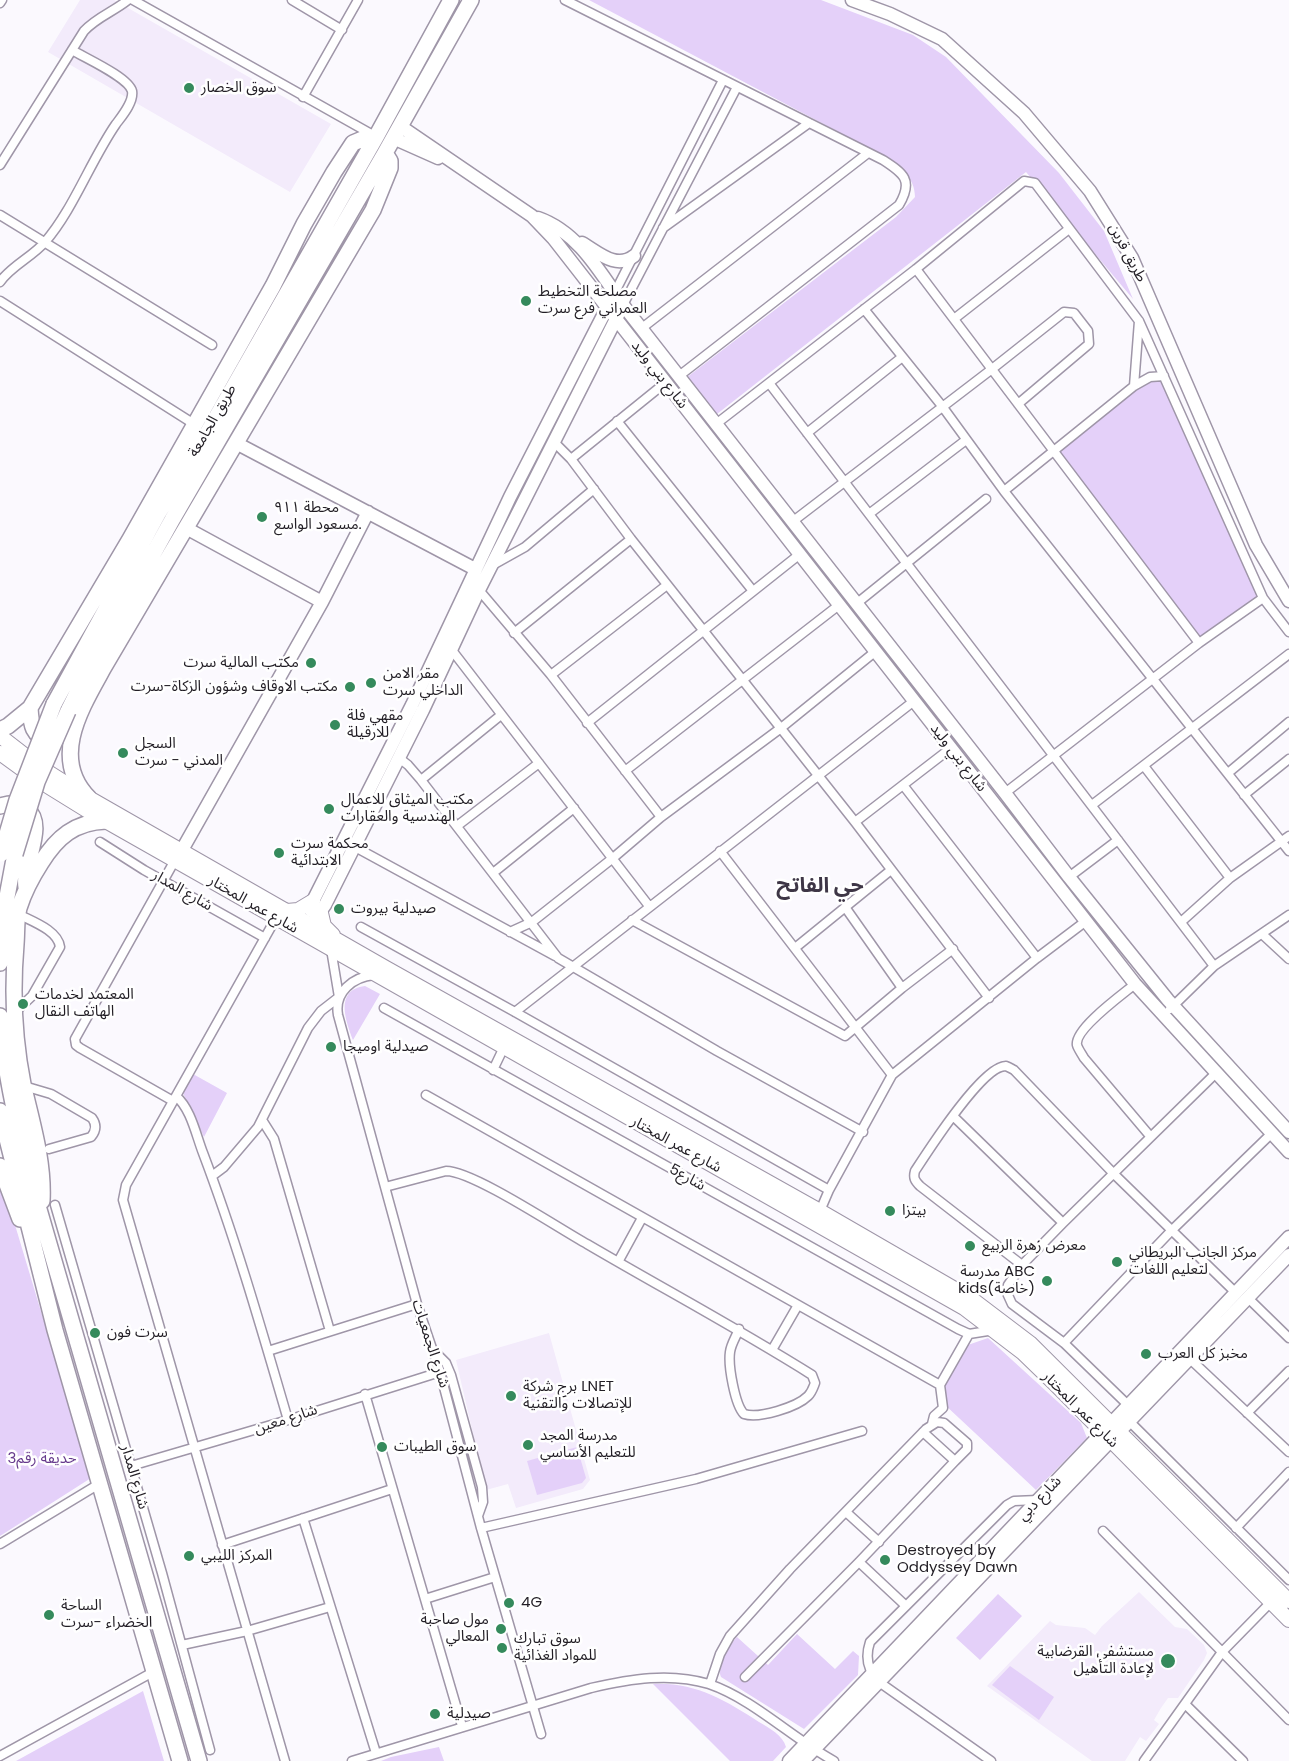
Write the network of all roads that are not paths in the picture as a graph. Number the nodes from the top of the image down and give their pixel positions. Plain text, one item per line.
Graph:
1 (128, 0) edge
2 (133, 0) edge
3 (292, 0) edge
4 (358, 0) edge
5 (451, 0) edge
6 (471, 0) edge
7 (565, 0) edge
8 (852, 0) edge
9 (342, 30) junction
10 (72, 50) junction
11 (723, 80) junction
12 (737, 87) junction
13 (303, 97) junction
14 (809, 123) junction
15 (386, 140) junction
16 (868, 153) junction
17 (0, 165) edge
18 (0, 215) edge
19 (532, 216) junction
20 (662, 229) junction
21 (1069, 229) junction
22 (570, 236) junction
23 (45, 243) junction
24 (634, 256) junction
25 (916, 269) junction
26 (0, 282) edge
27 (615, 292) junction
28 (0, 301) edge
29 (623, 305) junction
30 (607, 308) junction
31 (864, 309) junction
32 (616, 319) junction
33 (954, 319) junction
34 (1139, 321) junction
35 (642, 328) junction
36 (212, 345) dead end
37 (901, 358) junction
38 (992, 369) junction
39 (679, 376) junction
40 (1164, 376) junction
41 (769, 382) junction
42 (665, 383) junction
43 (1134, 386) junction
44 (1018, 404) junction
45 (942, 406) junction
46 (617, 421) junction
47 (194, 424) junction
48 (716, 424) junction
49 (807, 433) junction
50 (205, 437) junction
51 (966, 440) junction
52 (554, 442) junction
53 (236, 443) junction
54 (1054, 451) junction
55 (571, 459) junction
56 (845, 482) junction
57 (594, 489) junction
58 (1004, 491) junction
59 (510, 497) junction
60 (986, 499) dead end
61 (151, 501) junction
62 (522, 503) junction
63 (368, 512) junction
64 (869, 514) junction
65 (792, 522) junction
66 (186, 528) junction
67 (631, 539) junction
68 (800, 554) junction
69 (907, 563) junction
70 (490, 566) junction
71 (475, 569) junction
72 (667, 585) junction
73 (479, 590) junction
74 (753, 591) junction
75 (1263, 598) junction
76 (1289, 601) edge
77 (322, 602) junction
78 (856, 604) junction
79 (839, 605) junction
80 (704, 632) junction
81 (1289, 632) edge
82 (514, 633) junction
83 (1199, 643) junction
84 (451, 649) junction
85 (876, 651) junction
86 (1289, 654) edge
87 (551, 675) junction
88 (1153, 679) junction
89 (743, 680) junction
90 (914, 701) junction
91 (30, 708) junction
92 (61, 708) junction
93 (418, 708) junction
94 (501, 715) junction
95 (1289, 722) edge
96 (587, 723) junction
97 (781, 728) junction
98 (1191, 728) junction
99 (0, 730) edge
100 (72, 731) junction
101 (0, 736) edge
102 (951, 748) junction
103 (0, 753) edge
104 (1054, 755) junction
105 (399, 758) junction
106 (1289, 759) edge
107 (538, 763) junction
108 (1144, 766) junction
109 (625, 771) junction
110 (1228, 773) junction
111 (819, 776) junction
112 (421, 780) junction
113 (903, 785) junction
114 (1005, 793) junction
115 (1244, 795) junction
116 (89, 798) junction
117 (1092, 805) junction
118 (0, 806) edge
119 (574, 808) junction
120 (661, 817) junction
121 (106, 821) junction
122 (855, 822) junction
123 (457, 826) junction
124 (1285, 838) edge
125 (1118, 840) junction
126 (100, 842) dead end
127 (355, 846) junction
128 (720, 851) junction
129 (1289, 851) edge
130 (178, 855) junction
131 (6, 856) edge
132 (613, 858) junction
133 (891, 870) junction
134 (493, 873) junction
135 (1069, 877) junction
136 (1230, 878) junction
137 (163, 880) junction
138 (26, 890) junction
139 (649, 906) junction
140 (317, 907) junction
141 (845, 907) junction
142 (18, 914) junction
143 (281, 914) junction
144 (1289, 915) edge
145 (632, 920) junction
146 (1086, 921) junction
147 (532, 922) junction
148 (1181, 922) junction
149 (361, 927) dead end
150 (307, 929) junction
151 (510, 932) junction
152 (1262, 934) junction
153 (265, 938) junction
154 (333, 944) junction
155 (795, 948) junction
156 (952, 949) junction
157 (558, 958) junction
158 (1037, 958) junction
159 (1289, 958) edge
160 (0, 963) edge
161 (1214, 966) junction
162 (574, 967) junction
163 (375, 975) junction
164 (1135, 984) junction
165 (902, 988) junction
166 (339, 997) junction
167 (989, 998) junction
168 (1174, 1006) junction
169 (384, 1008) dead end
170 (514, 1012) junction
171 (7, 1015) edge
172 (1163, 1016) junction
173 (855, 1026) junction
174 (504, 1047) junction
175 (493, 1070) junction
176 (1216, 1073) junction
177 (892, 1075) junction
178 (24, 1086) junction
179 (426, 1095) dead end
180 (175, 1098) junction
181 (0, 1111) edge
182 (953, 1116) junction
183 (262, 1120) junction
184 (863, 1132) junction
185 (1289, 1132) edge
186 (1272, 1133) junction
187 (1150, 1136) junction
188 (49, 1149) dead end
189 (1289, 1152) edge
190 (0, 1166) edge
191 (1114, 1174) junction
192 (212, 1176) junction
193 (385, 1187) junction
194 (829, 1190) junction
195 (55, 1205) dead end
196 (820, 1210) junction
197 (40, 1216) junction
198 (642, 1218) junction
199 (1063, 1223) junction
200 (1171, 1231) junction
201 (32, 1237) junction
202 (1289, 1237) edge
203 (1289, 1255) edge
204 (618, 1262) junction
205 (1022, 1265) junction
206 (1235, 1292) junction
207 (1247, 1297) junction
208 (417, 1304) junction
209 (798, 1305) junction
210 (739, 1329) junction
211 (994, 1330) junction
212 (330, 1331) junction
213 (969, 1334) junction
214 (1289, 1338) edge
215 (1064, 1343) junction
216 (432, 1349) junction
217 (772, 1350) junction
218 (268, 1352) junction
219 (1189, 1358) junction
220 (1289, 1371) edge
221 (440, 1372) junction
222 (940, 1384) junction
223 (365, 1394) junction
224 (1128, 1405) junction
225 (1247, 1413) junction
226 (288, 1420) junction
227 (1129, 1420) junction
228 (932, 1424) junction
229 (862, 1431) dead end
230 (923, 1432) junction
231 (1111, 1432) junction
232 (194, 1448) junction
233 (1289, 1452) edge
234 (956, 1461) junction
235 (131, 1466) junction
236 (1289, 1472) edge
237 (99, 1484) junction
238 (392, 1489) junction
239 (1040, 1500) junction
240 (846, 1512) junction
241 (478, 1516) junction
242 (303, 1518) junction
243 (481, 1528) junction
244 (1236, 1528) junction
245 (1103, 1531) dead end
246 (879, 1542) junction
247 (0, 1544) edge
248 (222, 1545) junction
249 (860, 1562) junction
250 (495, 1577) junction
251 (1289, 1580) edge
252 (425, 1599) junction
253 (1289, 1601) edge
254 (1271, 1602) junction
255 (906, 1606) junction
256 (330, 1607) junction
257 (1289, 1620) edge
258 (248, 1631) junction
259 (182, 1645) junction
260 (1222, 1652) junction
261 (153, 1672) junction
262 (745, 1677) dead end
263 (875, 1678) junction
264 (710, 1684) junction
265 (1185, 1704) junction
266 (532, 1705) junction
267 (1289, 1720) edge
268 (462, 1726) junction
269 (541, 1734) dead end
270 (809, 1747) junction
271 (210, 1749) dead end
272 (376, 1753) junction
273 (0, 1756) edge
274 (364, 1759) edge
275 (180, 1761) edge
276 (198, 1761) edge
277 (285, 1761) edge
278 (352, 1761) edge
279 (789, 1761) edge
280 (803, 1761) edge
281 (834, 1761) edge
282 (992, 1761) edge
283 (1144, 1761) edge
284 (1243, 1761) edge

1 - 10 street
2 - 13 street
3 - 9 street
4 - 9 street
5 - 15 highway, طريق الجامعة
6 - 15 highway, طريق الجامعة
7 - 11 street
8 - 76 street, طريق قرين
9 - 13 street
10 - 17 street
10 - 23 street
11 - 12 street
11 - 24 street
12 - 14 street
12 - 20 street
13 - 15 street
14 - 16 street
14 - 20 street
15 - 19 street
15 - 47 highway
15 - 50 highway, طريق الجامعة
15 - 53 highway
15 - 92 highway
16 - 35 street
16 - 39 street
18 - 23 street
19 - 22 street, شارع بني وليد
19 - 30 street, شارع بني وليد
20 - 29 street
21 - 25 street
21 - 33 street
21 - 34 street
22 - 24 street
22 - 27 street, شارع بني وليد
23 - 26 street
23 - 36 street
24 - 27 street
25 - 31 street
25 - 33 street
27 - 29 street, شارع بني وليد
27 - 30 street
28 - 47 street
29 - 32 street
29 - 35 street, شارع بني وليد
30 - 32 street, شارع بني وليد
30 - 59 street
31 - 37 street
31 - 41 street
32 - 42 street, شارع بني وليد
32 - 52 street
33 - 38 street
34 - 40 street
34 - 43 street
35 - 39 street, شارع بني وليد
37 - 45 street
37 - 49 street
38 - 44 street
38 - 44 street
38 - 45 street
39 - 48 street, شارع بني وليد
40 - 43 street
40 - 75 street
41 - 48 street
41 - 49 street
42 - 46 street
42 - 68 street, شارع بني وليد
43 - 54 street
44 - 54 street
45 - 51 street
45 - 56 street
46 - 55 street
46 - 74 street
47 - 61 highway
48 - 65 street, شارع بني وليد
49 - 56 street
50 - 61 highway
50 - 92 highway, طريق الجامعة
51 - 58 street
51 - 64 street
52 - 55 street
52 - 62 street
53 - 63 street
53 - 66 highway
54 - 58 street
54 - 83 street
55 - 57 street
56 - 64 street
56 - 65 street
57 - 67 street
57 - 70 street
58 - 88 street
59 - 62 street
59 - 71 street
60 - 69 street
61 - 91 highway
62 - 70 street
63 - 71 street
63 - 77 street
64 - 69 street
65 - 78 street, شارع بني وليد
66 - 77 street
66 - 100 highway
67 - 72 street
67 - 82 street
68 - 74 street
68 - 79 street, شارع بني وليد
69 - 78 street
69 - 104 street
70 - 73 street
71 - 93 street
72 - 80 street
72 - 87 street
73 - 82 street
73 - 84 street
74 - 80 street
75 - 81 street
75 - 83 street
77 - 130 street
78 - 114 street, شارع بني وليد
79 - 85 street, شارع بني وليد
79 - 89 street
80 - 89 street
80 - 96 street
82 - 87 street
83 - 88 street
84 - 93 street
84 - 94 street
85 - 90 street, شارع بني وليد
85 - 97 street
86 - 98 street
87 - 96 street
88 - 98 street
88 - 104 street
89 - 97 street
89 - 109 street
90 - 102 street, شارع بني وليد
90 - 111 street
91 - 99 highway
91 - 100 highway
92 - 131 highway, bridge
93 - 105 street
93 - 140 street
94 - 107 street
94 - 112 street
95 - 110 street
96 - 109 street
97 - 111 street
97 - 120 street
98 - 108 street
98 - 110 street
100 - 116 highway
101 - 116 main road, شارع عمر المختار
102 - 113 street
102 - 146 street, شارع بني وليد
103 - 121 main road, شارع عمر المختار
104 - 114 street
104 - 117 street
105 - 112 street
105 - 127 street
106 - 115 street
107 - 119 street
107 - 123 street
108 - 117 street
108 - 136 street
109 - 120 street
110 - 115 street
111 - 122 street
111 - 128 street
112 - 123 street
113 - 122 street
113 - 158 street
114 - 135 street, شارع بني وليد
115 - 124 street
116 - 130 main road, شارع عمر المختار
117 - 125 street
118 - 138 highway
119 - 132 street
119 - 134 street
120 - 132 street
121 - 130 main road, شارع عمر المختار
121 - 138 highway
122 - 133 street
123 - 134 street
124 - 129 street
124 - 136 street
125 - 135 street
125 - 148 street
126 - 137 street, شارع المدار
127 - 140 street
127 - 151 street
128 - 139 street
128 - 155 street
130 - 137 street
130 - 143 main road, شارع عمر المختار
131 - 160 highway
132 - 139 street
132 - 147 street
133 - 141 street
133 - 156 street
134 - 147 street
135 - 168 street, شارع بني وليد
136 - 148 street
137 - 153 street, شارع المدار
137 - 180 street
138 - 142 highway
139 - 145 street
140 - 143 main road
140 - 150 street
140 - 154 main road
141 - 155 street
141 - 165 street
142 - 171 highway
142 - 171 street
143 - 150 main road, شارع عمر المختار
143 - 153 street
144 - 152 street
145 - 162 street
145 - 173 street
146 - 158 street
146 - 164 street, شارع بني وليد
147 - 151 street
147 - 157 street
148 - 161 street
149 - 170 street
150 - 154 main road, شارع عمر المختار
151 - 157 street
152 - 159 street
152 - 161 street
153 - 180 street
154 - 163 main road, شارع عمر المختار
154 - 166 street, شارع الجمعيات
154 - 196 main road
155 - 173 street
156 - 165 street
156 - 167 street
157 - 162 street
158 - 167 street
161 - 168 street
162 - 170 street
162 - 184 street
163 - 166 street
163 - 174 main road, شارع عمر المختار
164 - 172 street, شارع بني وليد
164 - 187 street
165 - 173 street
166 - 183 street
166 - 193 street, شارع الجمعيات
167 - 177 street
168 - 172 street
168 - 185 street, شارع بني وليد
169 - 175 street, شارع5
170 - 194 street
171 - 178 highway
171 - 197 highway
172 - 176 street, شارع بني وليد
173 - 177 street
174 - 175 street
174 - 211 main road, شارع عمر المختار
175 - 213 street, شارع5
176 - 186 street, شارع بني وليد
176 - 187 street
177 - 184 street
178 - 188 street
178 - 197 highway
179 - 198 street
180 - 192 street
180 - 232 street
181 - 201 highway
182 - 191 street
182 - 199 street
182 - 205 street
183 - 192 street
183 - 212 street
184 - 194 street
186 - 189 street, شارع بني وليد
186 - 200 street
187 - 191 street
190 - 201 highway
191 - 199 street
191 - 200 street
192 - 218 street
193 - 204 street
193 - 208 street, شارع الجمعيات
194 - 196 street
195 - 235 street, شارع المدار
196 - 231 main road
197 - 276 highway
198 - 204 street
198 - 209 street
199 - 205 street
200 - 206 street
200 - 215 street
201 - 237 highway
202 - 206 street, شارع دبي
203 - 207 street, شارع دبي
204 - 210 street
205 - 215 street
206 - 224 street, شارع دبي
207 - 214 street
207 - 219 street, شارع دبي
208 - 212 street
208 - 216 street, شارع الجمعيات
209 - 217 street
209 - 222 street
210 - 217 street
210 - 217 street
211 - 213 street
211 - 231 main road, شارع عمر المختار
212 - 218 street
213 - 222 street
215 - 224 street
216 - 221 street, شارع الجمعيات
216 - 241 street
218 - 226 street
219 - 225 street
219 - 227 street, شارع دبي
220 - 225 street
221 - 223 street, شارع معين
221 - 241 street, شارع الجمعيات
222 - 228 street
223 - 226 street, شارع معين
223 - 238 street
224 - 231 street, شارع دبي
225 - 233 street
226 - 232 street, شارع معين
227 - 231 street, شارع دبي
227 - 244 street
228 - 230 street
228 - 234 street
229 - 243 street
230 - 234 street
230 - 240 street
231 - 239 street, شارع دبي
231 - 253 main road
231 - 254 main road, شارع عمر المختار
231 - 263 street, شارع دبي
232 - 235 street, شارع معين
232 - 248 street
234 - 246 street
235 - 259 street, شارع المدار
236 - 244 street
237 - 247 street
237 - 261 highway
238 - 242 street
238 - 252 street
239 - 255 street
239 - 263 street, شارع دبي
240 - 246 street
240 - 264 street
241 - 243 street, شارع الجمعيات
242 - 248 street
242 - 256 street
243 - 250 street, شارع الجمعيات
244 - 251 street
245 - 260 street
246 - 249 street
248 - 258 street
249 - 255 street
249 - 262 street
250 - 252 street
250 - 266 street, شارع الجمعيات
252 - 268 street
254 - 257 main road, شارع عمر المختار
254 - 260 street
255 - 263 street
256 - 258 street
256 - 272 street
258 - 259 street
258 - 277 street
259 - 271 street, شارع المدار
260 - 265 street
260 - 267 street
261 - 273 street
261 - 275 highway
263 - 270 street, شارع دبي
263 - 282 street
264 - 266 street
264 - 270 street
265 - 283 street
265 - 284 street
266 - 268 street
266 - 269 street, شارع الجمعيات
268 - 272 street
270 - 279 street, شارع دبي
270 - 280 street, شارع دبي
270 - 281 street
272 - 274 street
274 - 278 street

